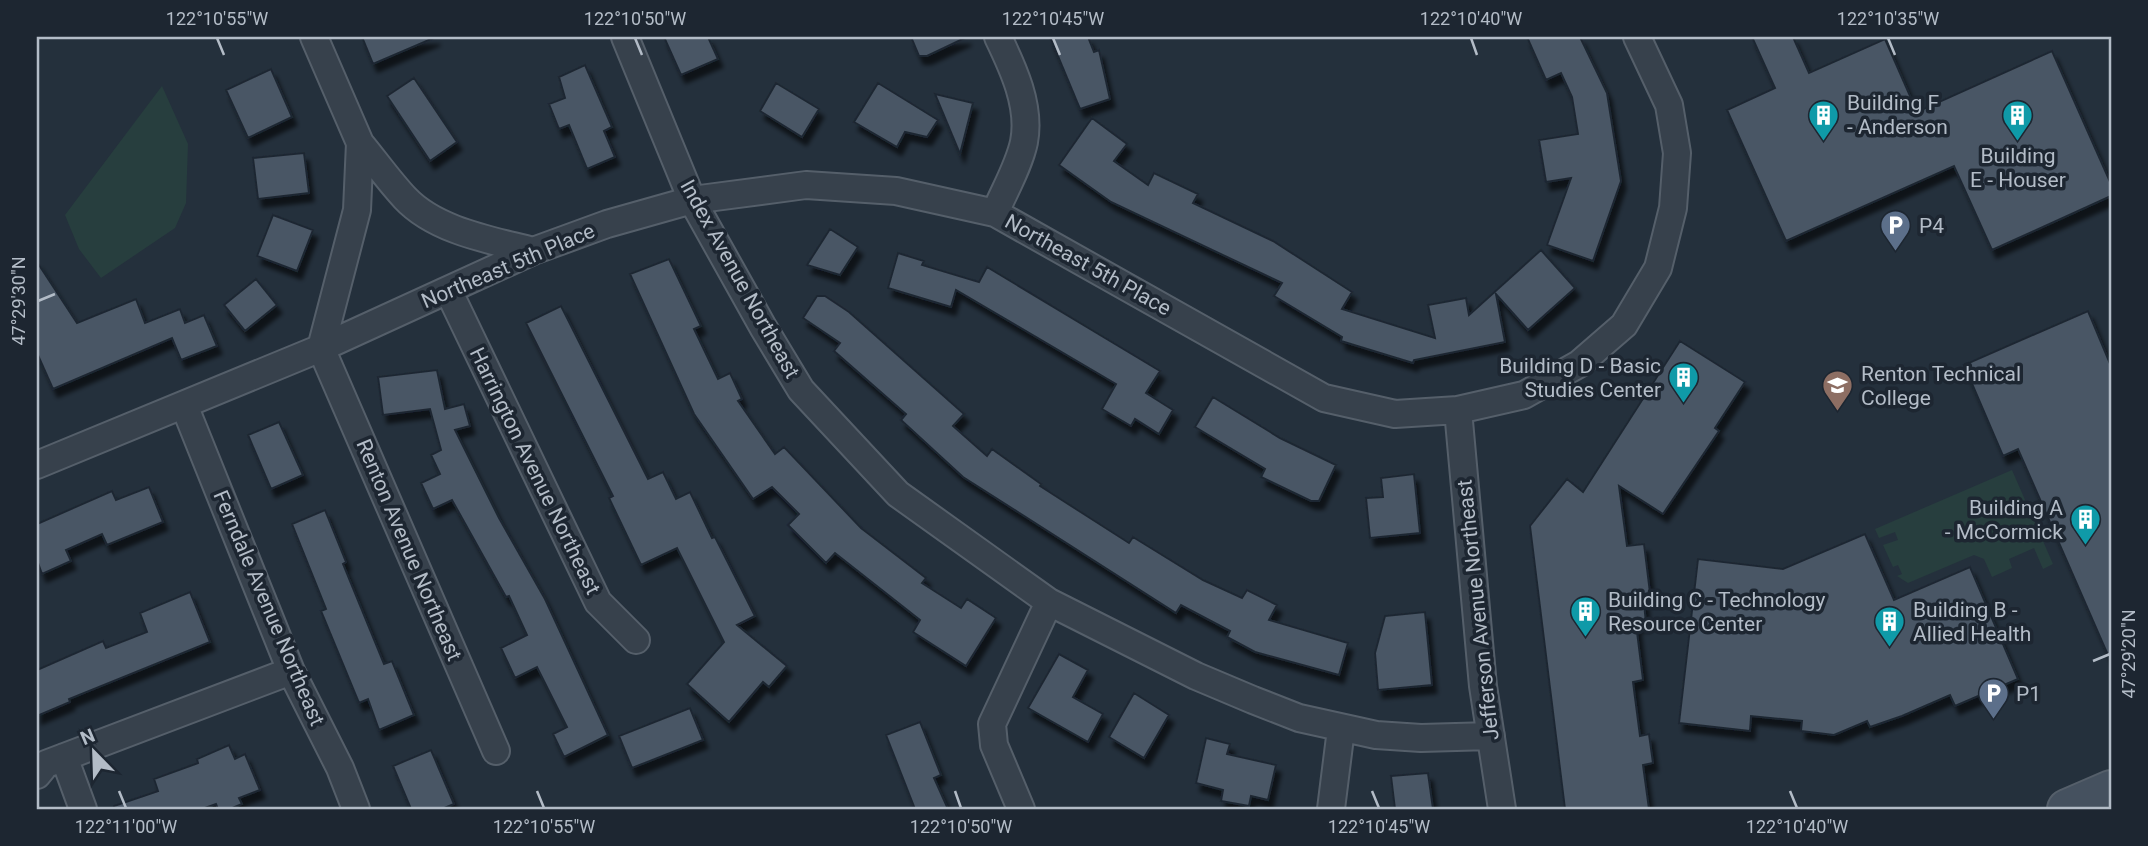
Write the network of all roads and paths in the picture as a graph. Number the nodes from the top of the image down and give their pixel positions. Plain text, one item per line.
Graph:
1 (314, 37) edge
2 (625, 37) edge
3 (998, 37) edge
4 (1637, 37) edge
5 (360, 143) junction
6 (692, 200) junction
7 (995, 213) junction
8 (533, 251) junction
9 (449, 292) junction
10 (321, 348) junction
11 (184, 405) junction
12 (1458, 410) junction
13 (38, 461) edge
14 (1049, 602) junction
15 (636, 640) dead end
16 (291, 671) junction
17 (1340, 729) junction
18 (1491, 736) junction
19 (496, 751) dead end
20 (64, 757) junction
21 (37, 775) edge
22 (2111, 790) edge
23 (83, 809) edge
24 (356, 809) edge
25 (1021, 809) edge
26 (1331, 809) edge
27 (1502, 809) edge
28 (2067, 809) edge

1 - 5 street
2 - 6 street, Index Avenue Northeast
3 - 7 street
4 - 12 street, Northeast 5th Place
5 - 8 street
5 - 10 street
6 - 7 street, Northeast 5th Place
6 - 8 street, Northeast 5th Place
6 - 14 street, Index Avenue Northeast
7 - 12 street, Northeast 5th Place
8 - 9 street, Northeast 5th Place
9 - 10 street, Northeast 5th Place
9 - 15 street, Harrington Avenue Northeast
10 - 11 street, Northeast 5th Place
10 - 19 street, Renton Avenue Northeast
11 - 13 street, Northeast 5th Place
11 - 16 street, Ferndale Avenue Northeast
12 - 18 street, Jefferson Avenue Northeast
14 - 17 street, Index Avenue Northeast
14 - 25 street
16 - 20 street
16 - 24 street, Ferndale Avenue Northeast
17 - 18 street, Index Avenue Northeast
17 - 26 street
18 - 27 street, Jefferson Avenue Northeast
20 - 21 street
20 - 23 street
22 - 28 main road

